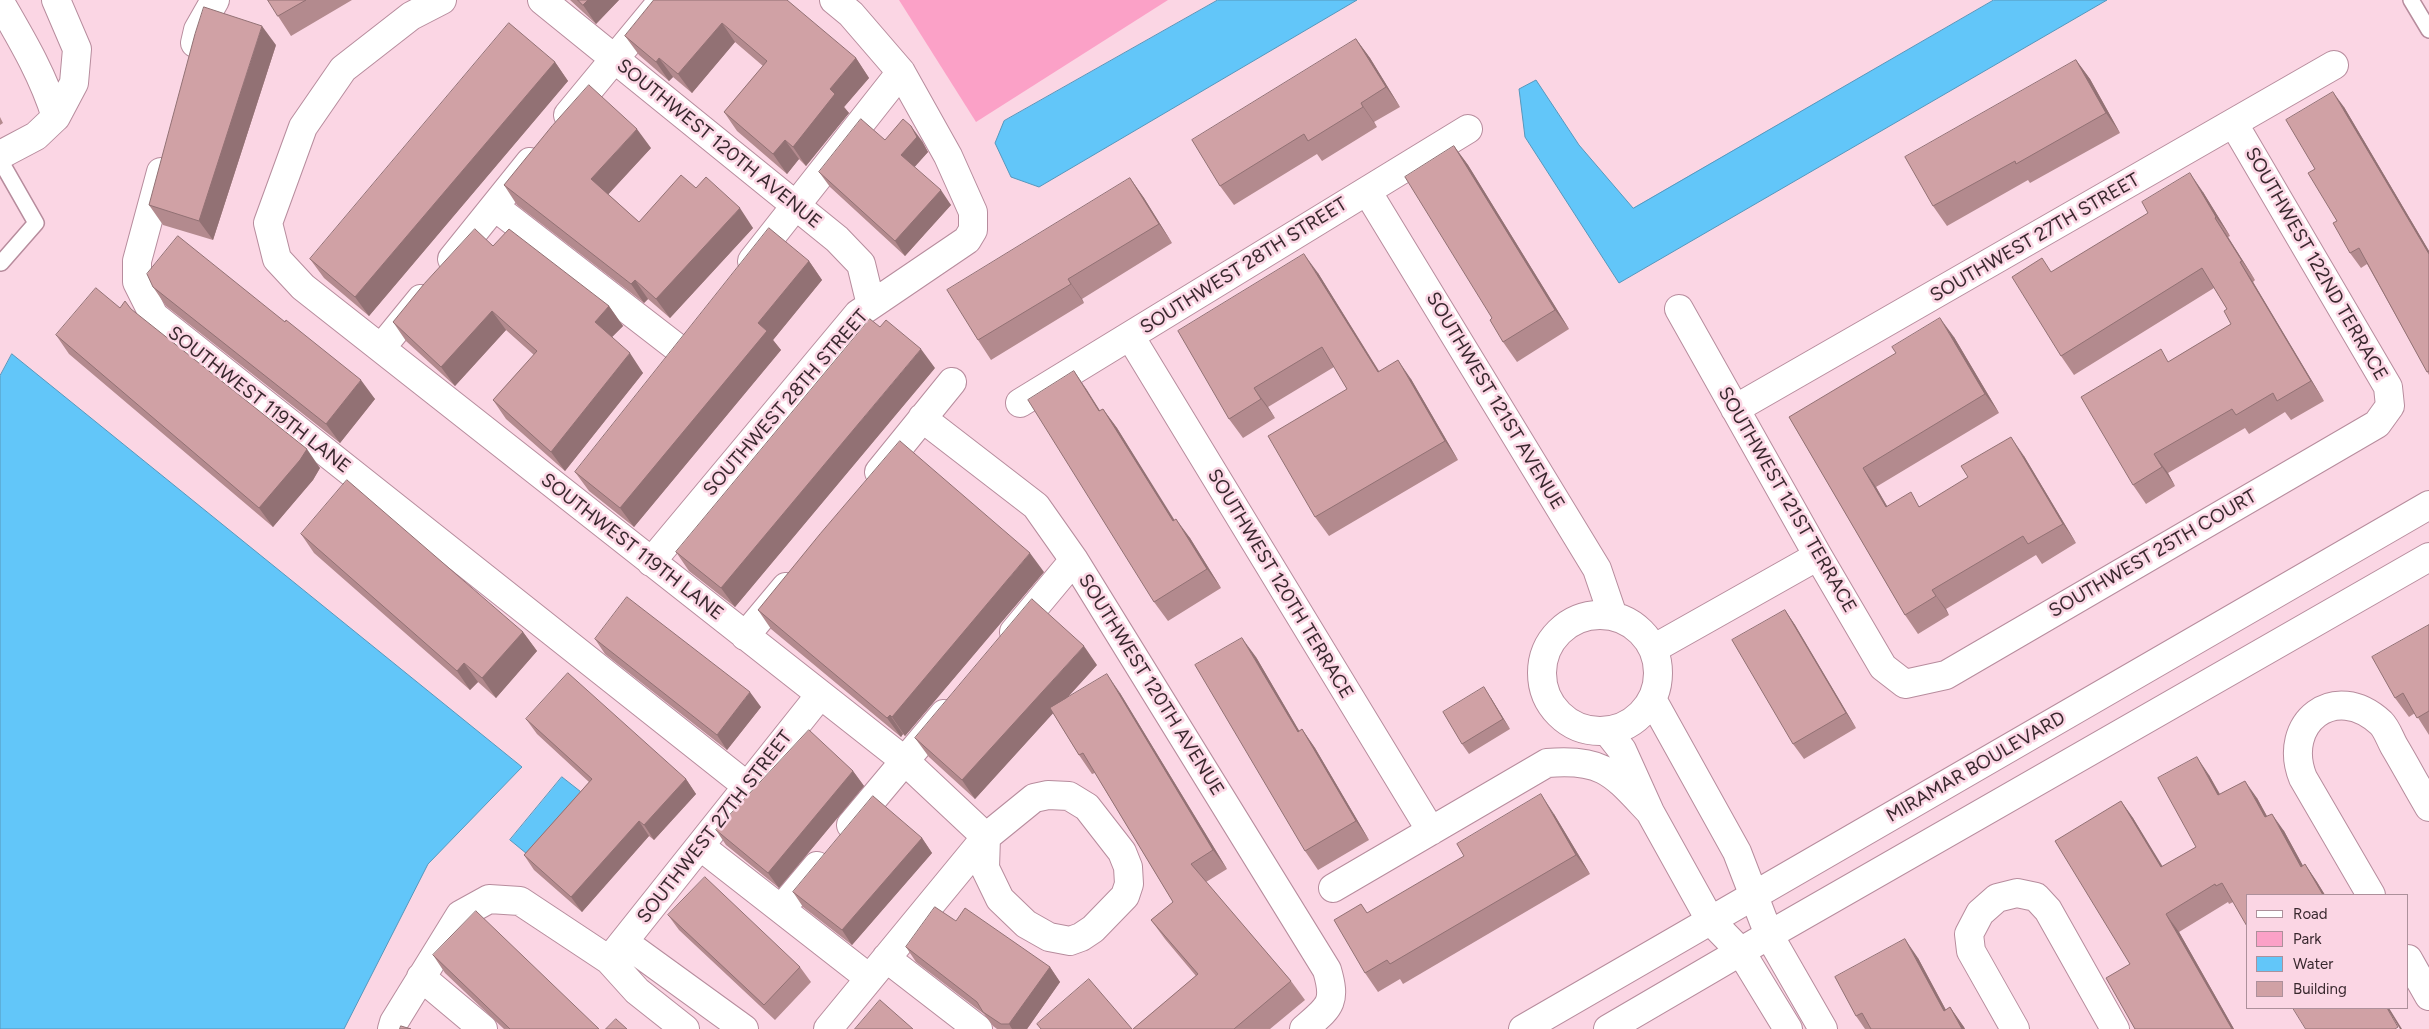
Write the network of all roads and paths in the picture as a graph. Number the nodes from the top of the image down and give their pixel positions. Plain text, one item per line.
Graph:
1 (56, 0) edge
2 (215, 0) edge
3 (442, 0) edge
4 (542, 0) edge
5 (663, 0) edge
6 (834, 0) edge
7 (2411, 0) edge
8 (0, 2) edge
9 (2429, 30) edge
10 (614, 59) junction
11 (2334, 65) dead end
12 (188, 69) edge
13 (901, 72) junction
14 (56, 117) junction
15 (2234, 124) junction
16 (1468, 129) dead end
17 (168, 146) edge
18 (0, 155) edge
19 (0, 160) edge
20 (1367, 191) junction
21 (796, 206) junction
22 (494, 207) junction
23 (0, 262) edge
24 (735, 282) edge
25 (871, 305) junction
26 (1678, 309) dead end
27 (699, 327) edge
28 (1130, 336) junction
29 (381, 348) junction
30 (680, 350) junction
31 (662, 373) edge
32 (952, 382) dead end
33 (1020, 403) dead end
34 (2390, 406) joint
35 (1735, 409) junction
36 (922, 418) junction
37 (584, 472) edge
38 (861, 493) edge
39 (566, 495) junction
40 (2429, 506) edge
41 (1818, 556) junction
42 (2429, 557) edge
43 (1074, 560) junction
44 (652, 562) junction
45 (800, 568) edge
46 (1613, 616) junction
47 (746, 636) junction
48 (1653, 649) junction
49 (999, 650) edge
50 (1905, 684) joint
51 (820, 694) junction
52 (961, 694) edge
53 (1652, 699) junction
54 (1570, 724) junction
55 (1607, 731) junction
56 (905, 761) junction
57 (1547, 763) junction
58 (747, 786) junction
59 (2426, 794) edge
60 (1650, 812) junction
61 (1431, 831) junction
62 (986, 837) junction
63 (700, 846) junction
64 (1332, 888) dead end
65 (2370, 894) edge
66 (1754, 896) junction
67 (781, 909) junction
68 (1710, 920) junction
69 (1769, 935) junction
70 (616, 951) junction
71 (1741, 952) junction
72 (2409, 962) edge
73 (878, 968) junction
74 (421, 977) junction
75 (2429, 996) edge
76 (392, 1029) edge
77 (483, 1029) edge
78 (685, 1029) edge
79 (744, 1029) edge
80 (828, 1029) edge
81 (978, 1029) edge
82 (1304, 1029) edge
83 (1523, 1029) edge
84 (1608, 1029) edge
85 (1788, 1029) edge
86 (1823, 1029) edge
87 (2016, 1029) edge
88 (2115, 1029) edge

1 - 14 street
2 - 12 street
3 - 29 street, SOUTHWEST 119TH LANE
4 - 10 street, SOUTHWEST 120TH AVENUE
5 - 10 street
6 - 13 street
7 - 9 lane
8 - 14 street
10 - 21 street, SOUTHWEST 120TH AVENUE
10 - 22 street
11 - 15 street, SOUTHWEST 27TH STREET
13 - 21 street
13 - 25 street, SOUTHWEST 28TH STREET
14 - 18 street
15 - 34 street, SOUTHWEST 122ND TERRACE
15 - 35 street, SOUTHWEST 27TH STREET
16 - 20 street, SOUTHWEST 28TH STREET
17 - 58 street, SOUTHWEST 119TH LANE
19 - 23 lane
20 - 28 street, SOUTHWEST 28TH STREET
20 - 46 street, SOUTHWEST 121ST AVENUE
21 - 24 street
21 - 25 street, SOUTHWEST 120TH AVENUE
22 - 29 street
22 - 30 street
25 - 44 street, SOUTHWEST 28TH STREET
26 - 35 street, SOUTHWEST 121ST TERRACE
27 - 30 street
28 - 33 street, SOUTHWEST 28TH STREET
28 - 61 street, SOUTHWEST 120TH TERRACE
29 - 39 street, SOUTHWEST 119TH LANE
30 - 31 street
32 - 36 street
34 - 50 street, SOUTHWEST 25TH COURT
35 - 41 street, SOUTHWEST 121ST TERRACE
36 - 38 street
36 - 43 street, SOUTHWEST 120TH AVENUE
37 - 39 street
39 - 44 street, SOUTHWEST 119TH LANE
40 - 66 street, MIRAMAR BOULEVARD
41 - 48 street
41 - 50 street, SOUTHWEST 121ST TERRACE
42 - 69 street
43 - 49 street
43 - 82 street, SOUTHWEST 120TH AVENUE
44 - 47 street, SOUTHWEST 119TH LANE
45 - 47 street
46 - 48 street
46 - 54 street
47 - 51 street, SOUTHWEST 119TH LANE
48 - 53 street
51 - 56 street, SOUTHWEST 119TH LANE
51 - 58 street, SOUTHWEST 27TH STREET
52 - 56 street
53 - 55 street
53 - 66 street
54 - 55 street
54 - 57 street
55 - 60 street
56 - 62 street, SOUTHWEST 119TH LANE
56 - 67 street
57 - 60 street
57 - 61 street
58 - 63 street, SOUTHWEST 27TH STREET
59 - 65 street
60 - 68 street
61 - 64 street
62 - 62 street
62 - 73 street
63 - 67 street
63 - 70 street, SOUTHWEST 27TH STREET
66 - 68 street, MIRAMAR BOULEVARD
66 - 69 street
67 - 73 street
68 - 71 street
68 - 83 street, MIRAMAR BOULEVARD
69 - 71 street
69 - 86 street
70 - 74 street
70 - 78 street
70 - 79 street
71 - 84 street
71 - 85 street
72 - 75 street
73 - 80 street
73 - 81 street
74 - 76 street
74 - 77 street
87 - 88 street

